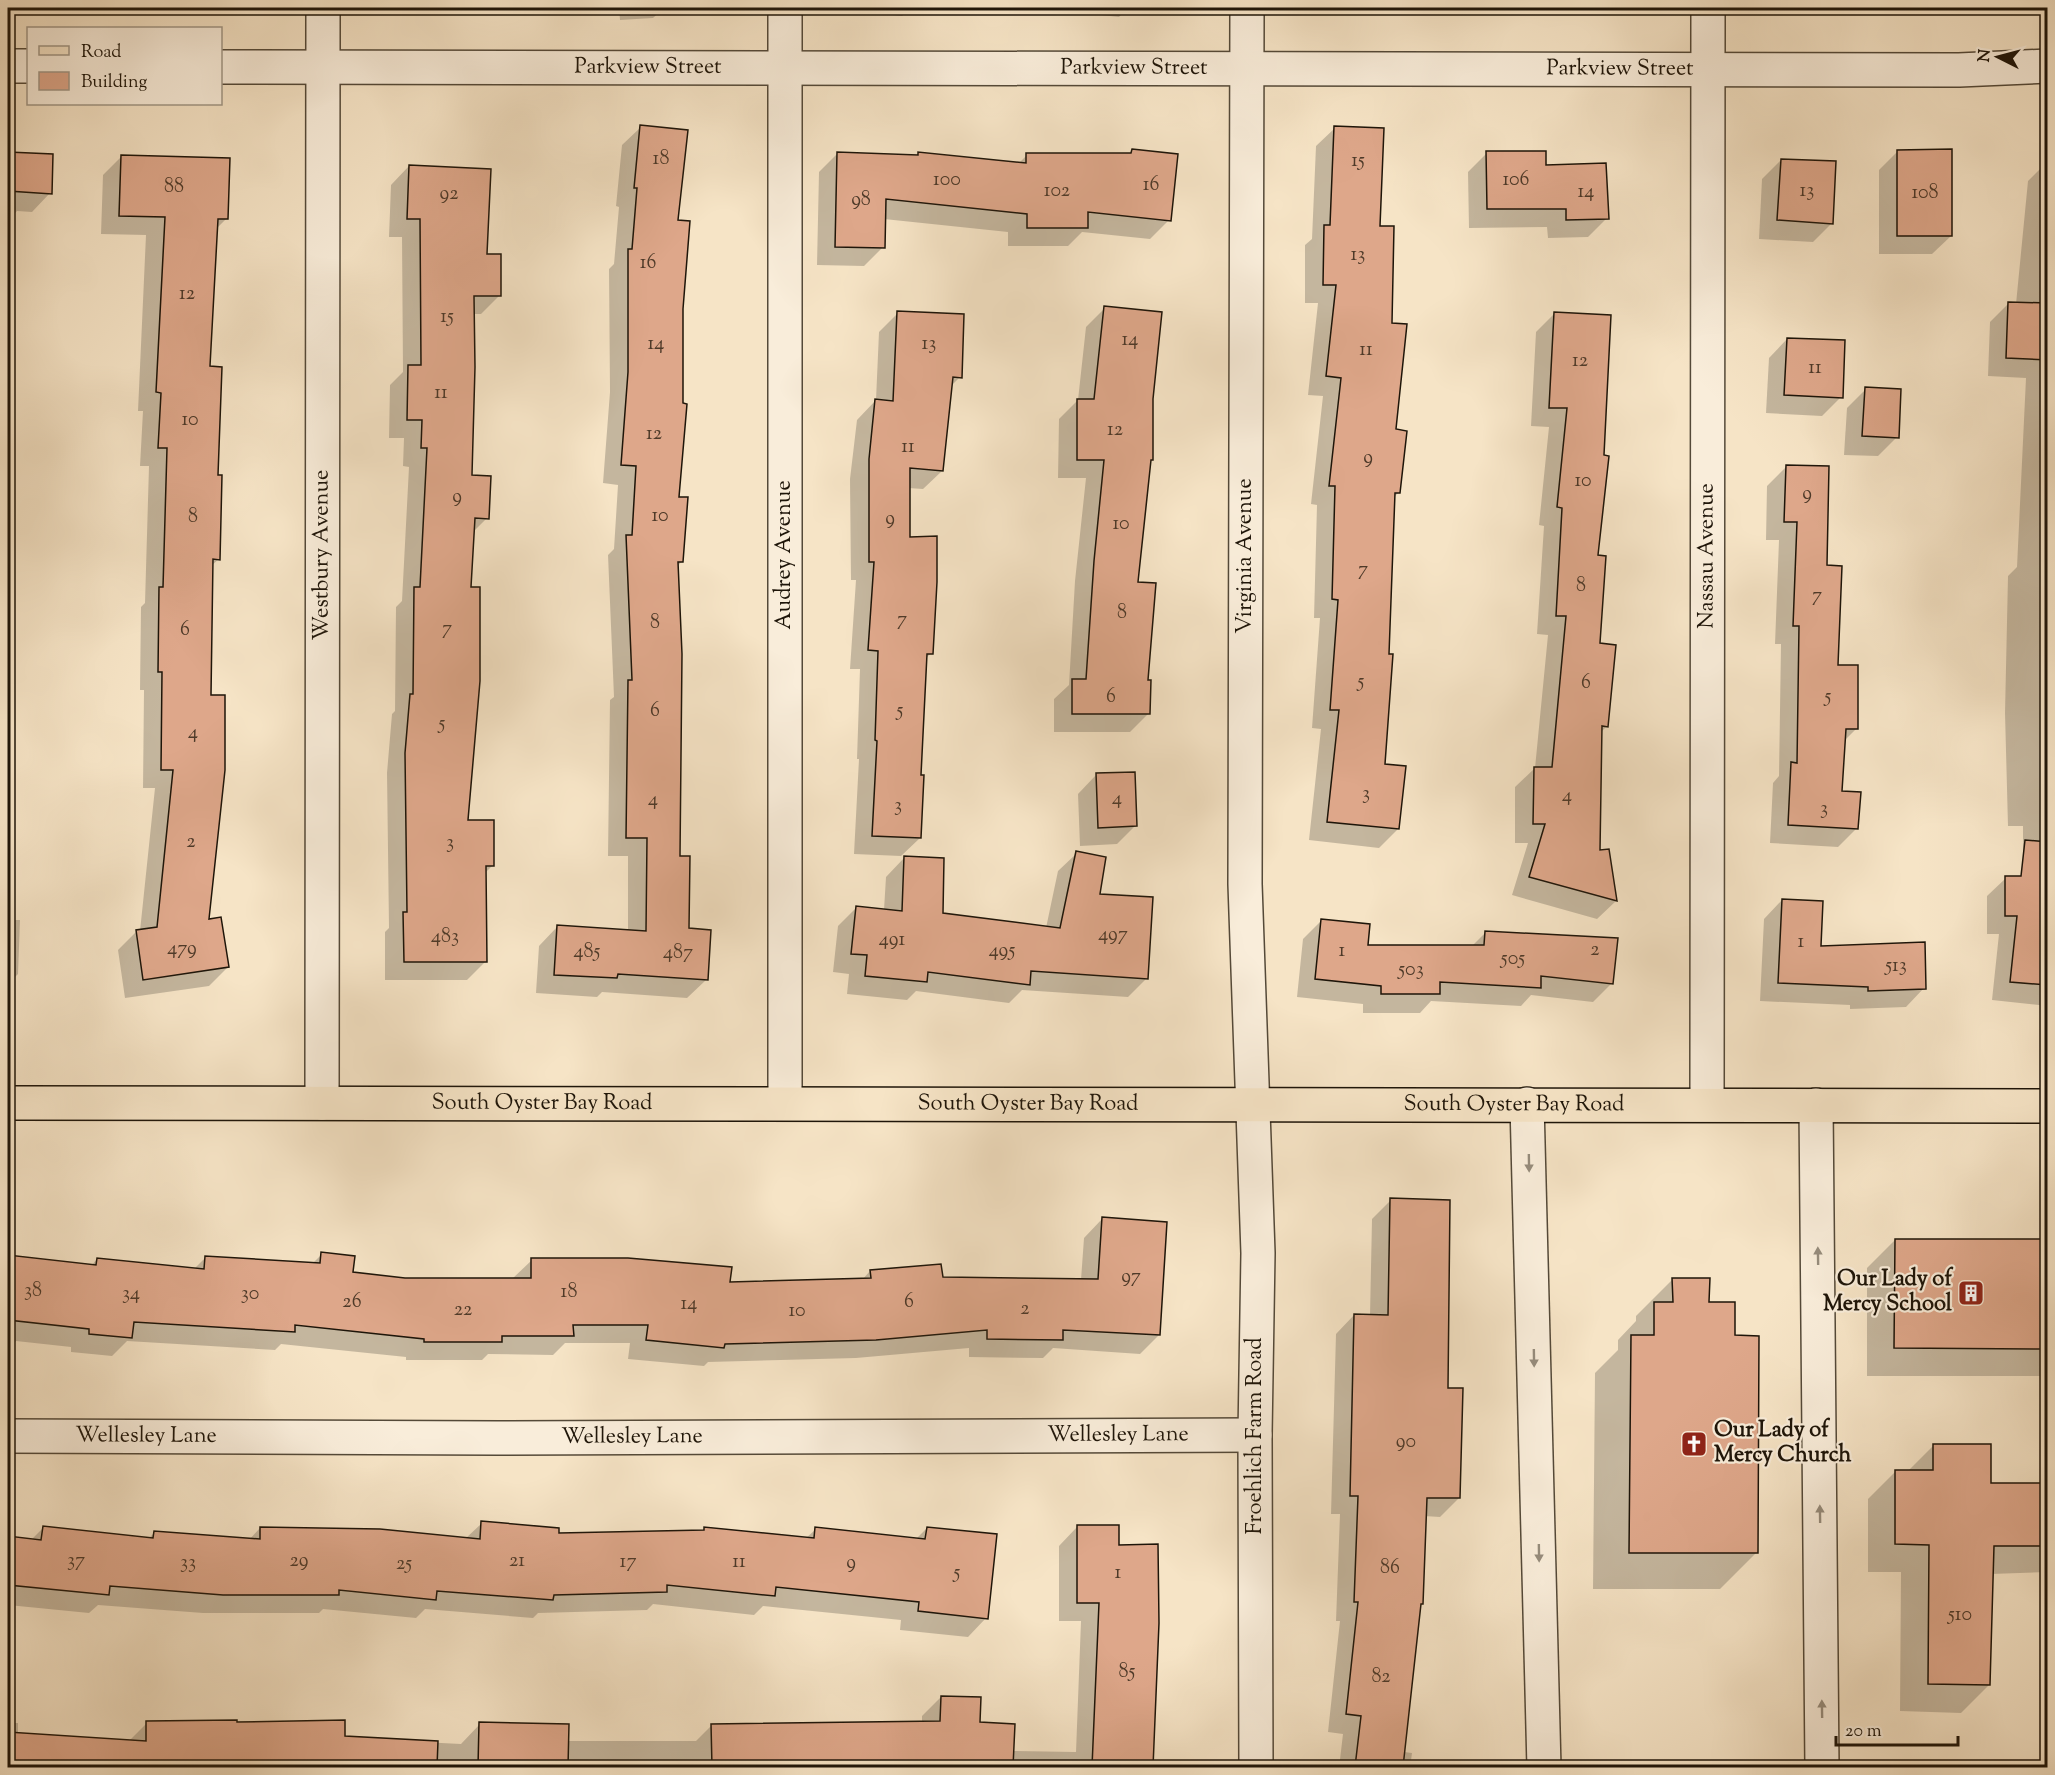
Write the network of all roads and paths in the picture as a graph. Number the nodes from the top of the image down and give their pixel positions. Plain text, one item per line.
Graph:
1 (323, 8) edge
2 (785, 8) edge
3 (1247, 8) edge
4 (1708, 8) edge
5 (8, 66) edge
6 (27, 66) edge
7 (2048, 66) edge
8 (222, 67) edge
9 (323, 67) junction
10 (785, 68) junction
11 (1247, 69) junction
12 (1708, 69) junction
13 (8, 1103) edge
14 (322, 1103) junction
15 (785, 1103) junction
16 (1527, 1104) junction
17 (1707, 1104) junction
18 (1251, 1105) junction
19 (1816, 1106) junction
20 (2048, 1106) edge
21 (1255, 1435) junction
22 (8, 1436) edge
23 (1256, 1767) edge
24 (1544, 1767) edge
25 (1822, 1767) edge

1 - 9 street, Westbury Avenue
2 - 10 street, Audrey Avenue
3 - 11 street, Virginia Avenue
4 - 12 street, Nassau Avenue
5 - 6 street
7 - 12 street, Parkview Street
8 - 9 street, Parkview Street
9 - 10 street, Parkview Street
9 - 14 street, Westbury Avenue
10 - 11 street, Parkview Street
10 - 15 street, Audrey Avenue
11 - 12 street, Parkview Street
11 - 18 street, Virginia Avenue
12 - 17 street, Nassau Avenue
13 - 14 main road, South Oyster Bay Road
14 - 15 main road, South Oyster Bay Road
15 - 18 main road, South Oyster Bay Road
16 - 17 main road, South Oyster Bay Road
16 - 18 main road, South Oyster Bay Road
16 -> 24 street
17 - 19 main road, South Oyster Bay Road
18 - 21 street, Froehlich Farm Road
19 - 20 main road, South Oyster Bay Road
25 -> 19 street
21 - 22 street, Wellesley Lane
21 - 23 street, Froehlich Farm Road

